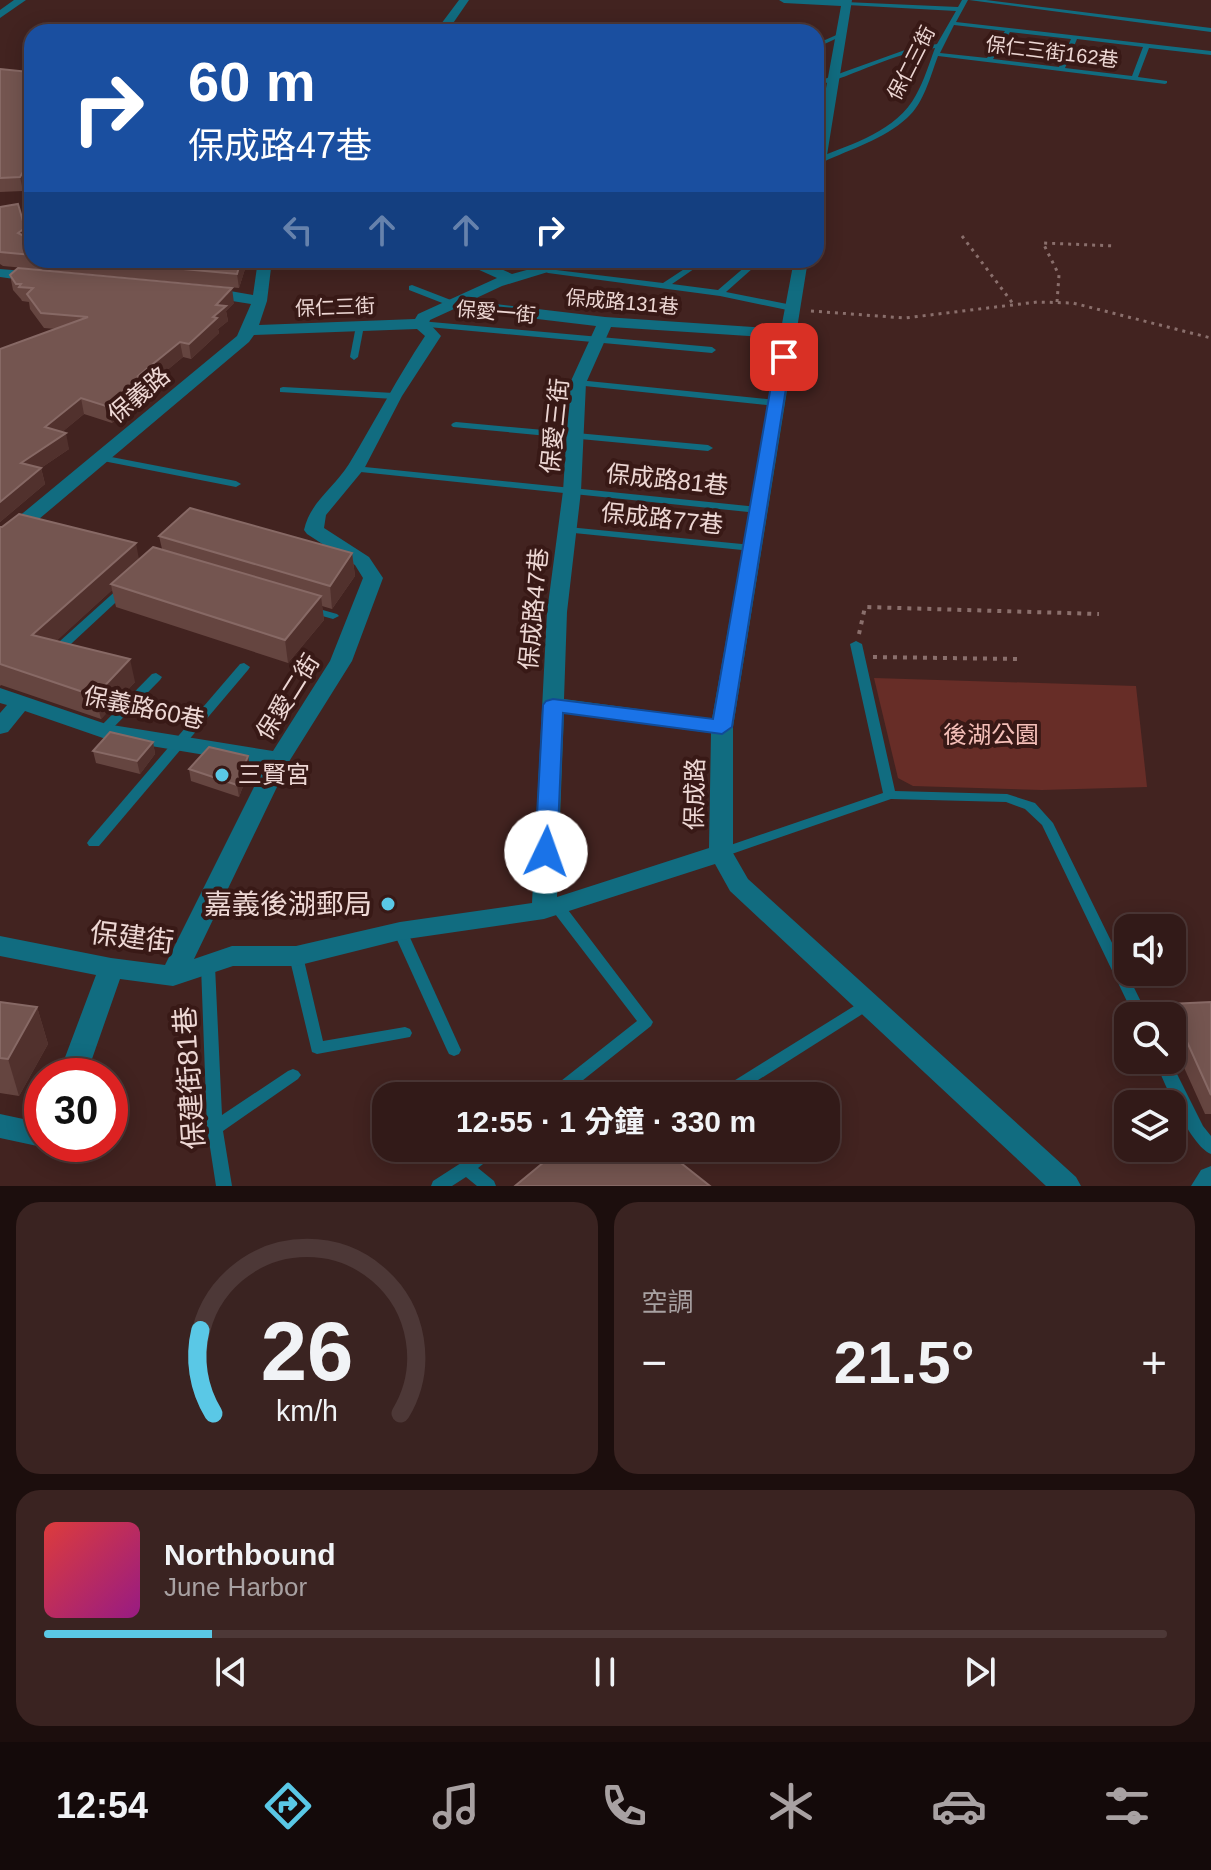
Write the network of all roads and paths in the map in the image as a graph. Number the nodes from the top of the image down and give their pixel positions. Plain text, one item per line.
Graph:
1 (21, 0) edge
2 (464, 0) edge
3 (784, 0) edge
4 (965, 0) edge
5 (972, 0) edge
6 (847, 2) edge
7 (961, 9) junction
8 (0, 15) edge
9 (953, 23) junction
10 (447, 24) edge
11 (1009, 29) junction
12 (1211, 30) edge
13 (843, 34) junction
14 (1075, 37) junction
15 (824, 42) edge
16 (1147, 46) junction
17 (937, 50) junction
18 (1211, 53) edge
19 (989, 61) junction
20 (1061, 69) junction
21 (1134, 79) junction
22 (834, 80) junction
23 (824, 82) edge
24 (1165, 82) dead end
25 (824, 131) edge
26 (824, 158) edge
27 (962, 236) dead end
28 (1116, 246) dead end
29 (264, 268) edge
30 (486, 268) edge
31 (557, 268) edge
32 (691, 268) edge
33 (749, 268) edge
34 (800, 268) edge
35 (548, 271) junction
36 (0, 273) edge
37 (46, 278) edge
38 (512, 280) junction
39 (664, 286) junction
40 (412, 288) dead end
41 (185, 290) edge
42 (720, 293) junction
43 (258, 301) junction
44 (1057, 302) junction
45 (453, 304) junction
46 (1014, 306) junction
47 (792, 308) junction
48 (420, 324) junction
49 (360, 326) junction
50 (251, 330) junction
51 (602, 330) junction
52 (788, 334) junction
53 (1211, 338) edge
54 (712, 350) dead end
55 (354, 357) dead end
56 (578, 383) junction
57 (283, 390) dead end
58 (394, 396) junction
59 (776, 403) junction
60 (456, 425) dead end
61 (577, 434) junction
62 (708, 448) dead end
63 (101, 458) junction
64 (355, 469) junction
65 (236, 484) dead end
66 (572, 491) junction
67 (758, 510) junction
68 (568, 530) junction
69 (0, 542) edge
70 (752, 548) junction
71 (131, 583) edge
72 (304, 607) edge
73 (1099, 614) dead end
74 (333, 616) dead end
75 (858, 650) junction
76 (51, 656) edge
77 (1018, 659) dead end
78 (244, 667) dead end
79 (156, 677) dead end
80 (11, 698) edge
81 (553, 705) junction
82 (0, 727) edge
83 (722, 727) junction
84 (103, 731) junction
85 (179, 743) junction
86 (279, 760) junction
87 (890, 795) junction
88 (94, 843) dead end
89 (721, 853) junction
90 (550, 908) junction
91 (400, 931) junction
92 (0, 946) edge
93 (296, 956) junction
94 (208, 966) junction
95 (111, 968) junction
96 (173, 976) junction
97 (1134, 1002) edge
98 (868, 1003) junction
99 (405, 1033) dead end
100 (454, 1050) dead end
101 (78, 1058) edge
102 (1169, 1074) edge
103 (293, 1075) dead end
104 (570, 1082) edge
105 (743, 1082) edge
106 (0, 1126) edge
107 (215, 1128) junction
108 (24, 1131) edge
109 (1211, 1147) edge
110 (474, 1162) edge
111 (467, 1168) junction
112 (1211, 1179) edge
113 (224, 1186) edge
114 (439, 1186) edge
115 (488, 1186) edge
116 (1066, 1186) edge
117 (1206, 1186) edge

1 - 8 street
2 - 10 street
3 - 6 street
4 - 7 lane, 保仁三街
5 - 12 lane
6 - 7 lane
6 - 13 street
7 - 9 lane, 保仁三街
9 - 11 lane, 保仁三街
9 - 17 lane, 保仁三街
11 - 14 lane, 保仁三街
11 - 19 lane
13 - 15 lane
13 - 22 street
14 - 16 lane, 保仁三街
14 - 20 lane
16 - 18 lane, 保仁三街
16 - 21 lane
17 - 19 lane, 保仁三街162巷
17 - 22 lane, 保仁三街162巷
17 - 26 lane, 保仁三街
19 - 20 lane, 保仁三街162巷
20 - 21 lane, 保仁三街162巷
21 - 24 lane, 保仁三街162巷
22 - 23 lane, 保仁三街162巷
22 - 25 street
27 - 46 path
28 - 44 path
29 - 43 street
30 - 38 street
31 - 35 street
32 - 39 lane
33 - 42 lane
34 - 47 street, 保成路
35 - 38 street
35 - 39 lane
36 - 37 street
38 - 45 street
39 - 42 lane
40 - 45 lane
41 - 43 street
42 - 47 lane
43 - 50 street
44 - 46 path
44 - 53 path
45 - 48 street
45 - 51 street, 保成路131巷
46 - 47 path
47 - 52 street, 保成路
48 - 49 street, 保仁三街
48 - 51 lane, 保愛一街
48 - 58 street, 保愛二街
49 - 50 street, 保仁三街
49 - 55 lane
50 - 63 street, 保義路
51 - 52 street, 保成路131巷
51 - 54 lane, 保愛一街
51 - 56 street, 保愛三街
52 - 59 street, 保成路
56 - 59 lane
56 - 61 street, 保愛三街
57 - 58 lane
58 - 64 street, 保愛二街
59 - 67 street, 保成路
60 - 61 lane
61 - 62 lane
61 - 66 street, 保愛三街
63 - 65 lane
63 - 69 street, 保義路
64 - 66 lane
64 - 86 street, 保愛二街
66 - 67 lane, 保成路81巷
66 - 68 street, 保成路47巷
67 - 70 street, 保成路
68 - 70 lane, 保成路77巷
68 - 81 street, 保成路47巷
70 - 83 street, 保成路
71 - 76 lane
72 - 74 lane
73 - 75 path
75 - 77 path
75 - 87 lane
78 - 85 lane
79 - 84 lane
80 - 82 street
80 - 84 street, 保義路60巷
81 - 83 street, 保成路47巷
81 - 90 street
83 - 89 street, 保成路
84 - 85 street, 保義路60巷
85 - 86 street, 保義路60巷
85 - 88 lane
86 - 96 street, 保愛二街
87 - 89 lane
87 - 97 lane
89 - 90 street, 保建街
89 - 98 street, 保成路
90 - 91 street, 保建街
90 - 104 lane
91 - 93 street, 保建街
91 - 100 lane
92 - 95 street, 保建街
93 - 94 street, 保建街
93 - 99 lane
94 - 96 street, 保建街
94 - 107 lane, 保建街81巷
95 - 96 street, 保建街
95 - 101 street
98 - 105 lane
98 - 116 street, 保成路
102 - 109 lane
103 - 107 lane
106 - 108 street
107 - 113 lane, 保建街81巷
110 - 111 lane
111 - 114 lane
111 - 115 lane
112 - 117 street

